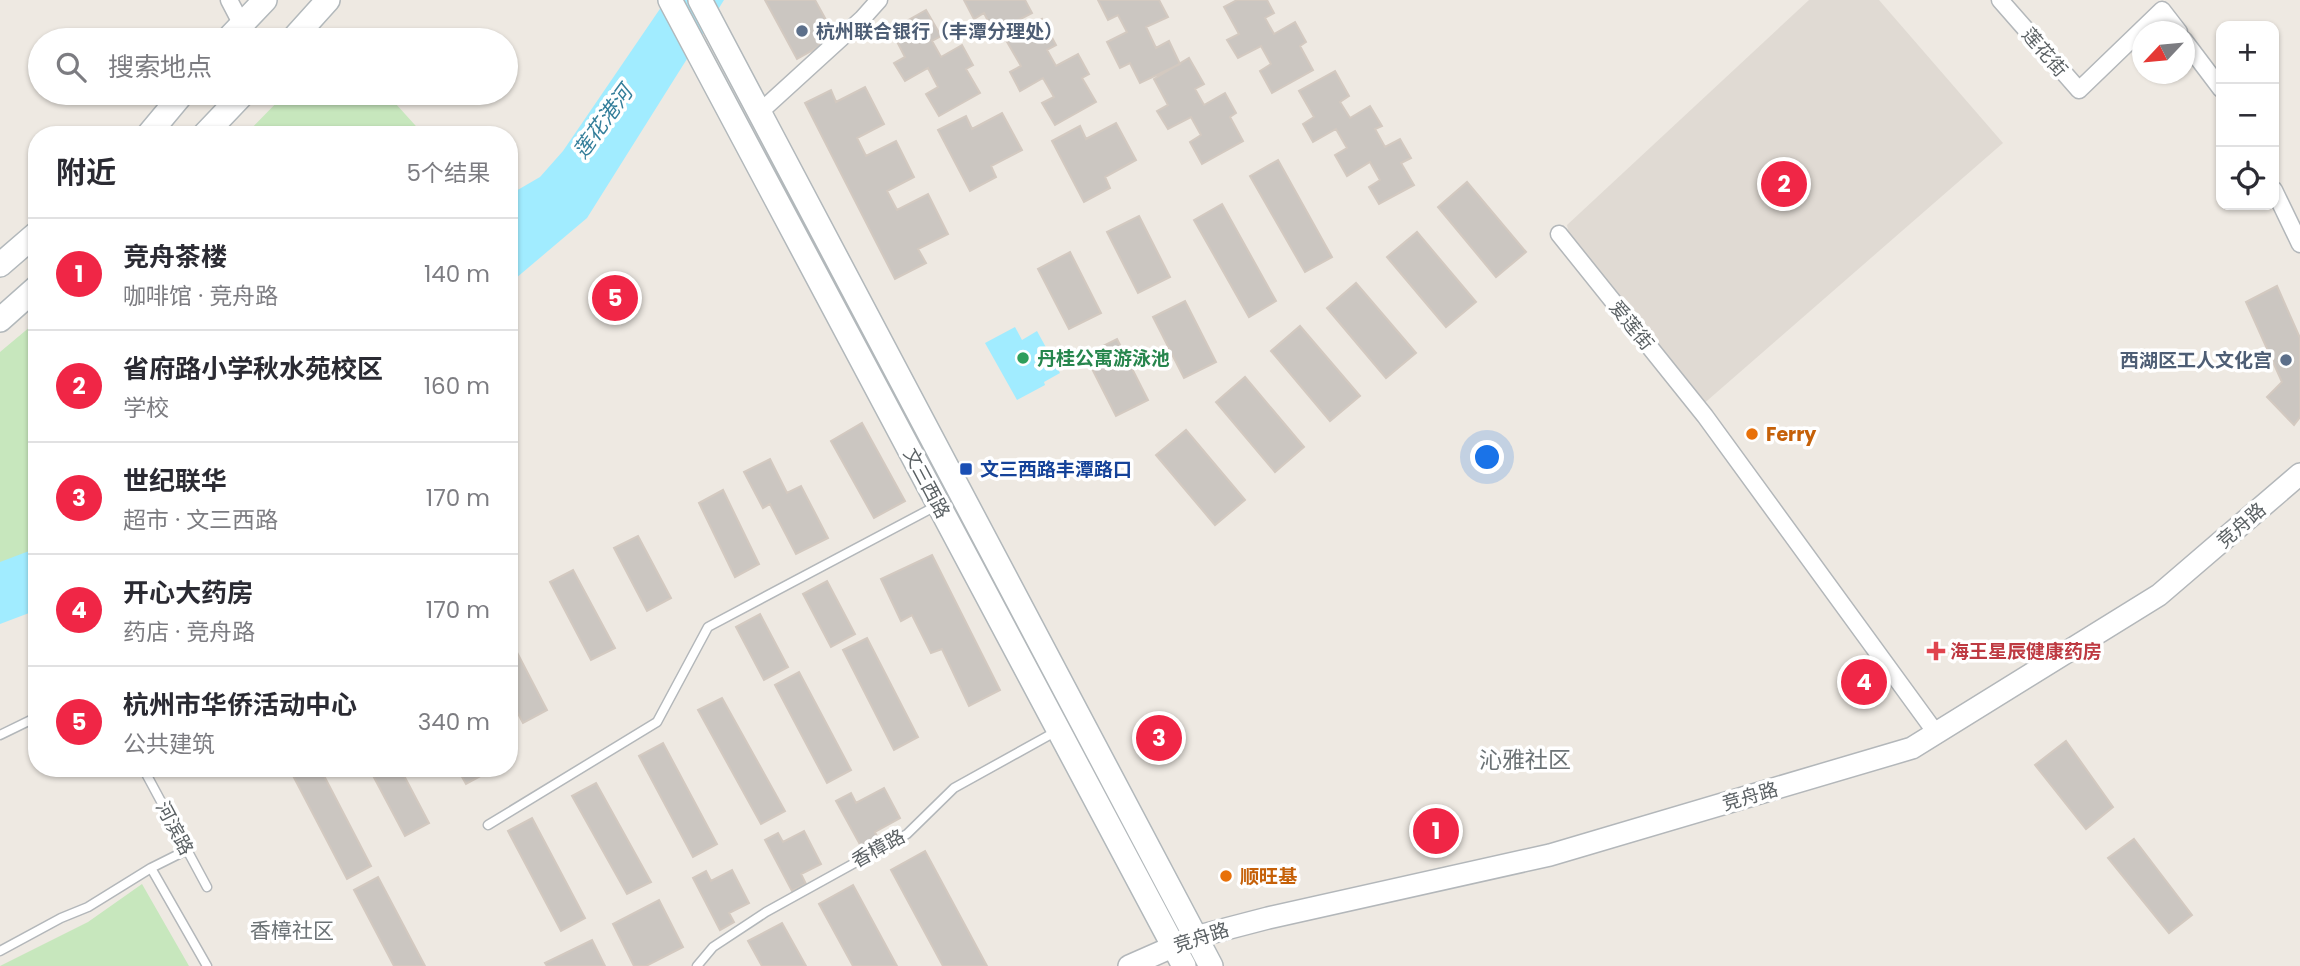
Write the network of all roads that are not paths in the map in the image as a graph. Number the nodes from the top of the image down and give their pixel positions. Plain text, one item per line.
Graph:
1 (229, 0) edge
2 (265, 0) edge
3 (328, 0) edge
4 (670, 0) edge
5 (700, 0) edge
6 (879, 0) edge
7 (2000, 0) edge
8 (2151, 21) edge
9 (2170, 21) edge
10 (233, 28) edge
11 (238, 28) edge
12 (303, 28) edge
13 (2132, 39) edge
14 (2195, 54) edge
15 (2217, 84) edge
16 (173, 105) edge
17 (233, 105) edge
18 (761, 111) junction
19 (156, 126) edge
20 (213, 126) edge
21 (2279, 200) edge
22 (1559, 234) dead end
23 (28, 241) edge
24 (2300, 244) edge
25 (0, 265) edge
26 (28, 295) edge
27 (0, 320) edge
28 (2300, 474) edge
29 (939, 505) junction
30 (28, 721) edge
31 (1059, 730) junction
32 (1936, 733) junction
33 (0, 735) edge
34 (148, 777) edge
35 (488, 825) dead end
36 (187, 850) junction
37 (151, 868) junction
38 (207, 887) dead end
39 (1195, 937) junction
40 (1172, 946) junction
41 (0, 951) edge
42 (207, 966) edge
43 (697, 966) edge
44 (1129, 966) edge
45 (1184, 966) edge
46 (1211, 966) edge

1 - 10 street
2 - 11 main road
3 - 12 main road
4 - 29 main road, 文三西路
5 - 18 main road, 文三西路
6 - 18 street
7 - 13 street, 莲花街
8 - 9 street, 莲花街
14 - 15 street
16 - 19 main road
17 - 20 main road
18 - 39 main road, 文三西路
21 - 24 street
22 - 32 street, 爱莲街
23 - 25 main road
26 - 27 main road
28 - 32 street, 竞舟路
29 - 31 main road, 文三西路
29 - 35 lane
30 - 33 lane
31 - 40 main road, 文三西路
31 - 43 lane, 香樟路
32 - 39 street, 竞舟路
34 - 36 lane, 河滨路
36 - 37 lane
36 - 38 lane, 河滨路
37 - 41 lane
37 - 42 lane
39 - 40 street, 竞舟路
39 - 46 main road, 文三西路
40 - 44 street, 竞舟路
40 - 45 main road, 文三西路

